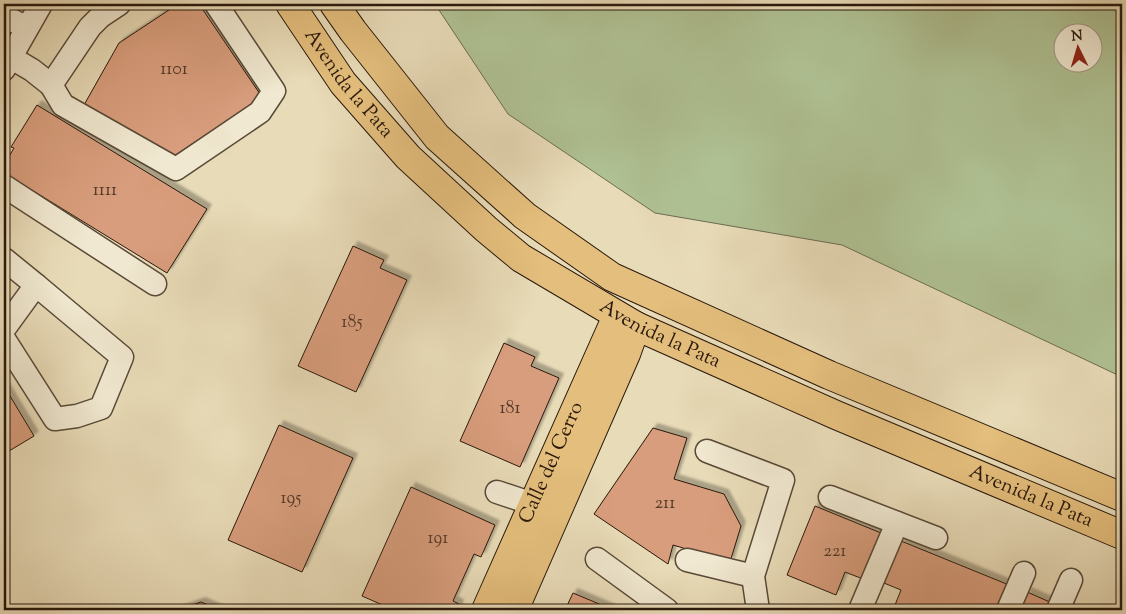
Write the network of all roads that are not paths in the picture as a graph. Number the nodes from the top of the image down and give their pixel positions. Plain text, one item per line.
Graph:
1 (41, 4) edge
2 (119, 4) edge
3 (216, 4) edge
4 (290, 4) edge
5 (334, 4) edge
6 (4, 16) edge
7 (27, 28) junction
8 (5, 66) edge
9 (52, 85) junction
10 (4, 186) edge
11 (4, 259) edge
12 (612, 276) junction
13 (155, 284) dead end
14 (36, 285) junction
15 (626, 321) junction
16 (4, 329) edge
17 (4, 339) edge
18 (707, 451) dead end
19 (497, 492) dead end
20 (830, 497) dead end
21 (1122, 497) edge
22 (533, 504) junction
23 (898, 523) junction
24 (1122, 535) edge
25 (936, 538) dead end
26 (597, 559) dead end
27 (687, 560) dead end
28 (1024, 573) dead end
29 (753, 576) junction
30 (1071, 580) dead end
31 (486, 610) edge
32 (514, 610) edge
33 (668, 610) edge
34 (758, 610) edge
35 (860, 610) edge
36 (1008, 610) edge
37 (1058, 610) edge

1 - 7 street
2 - 9 street
3 - 9 street
4 - 15 main road, Avenida la Pata
5 - 12 main road, Avenida la Pata
6 - 7 street
7 - 8 street
8 - 9 street
10 - 13 street
11 - 14 street
12 - 15 main road
12 - 21 main road, Avenida la Pata
14 - 16 street
14 - 17 street
15 - 22 main road, Calle del Cerro
15 - 24 main road, Avenida la Pata
15 - 32 main road, Calle del Cerro
18 - 29 street
19 - 22 street
20 - 23 street
22 - 31 main road, Calle del Cerro
23 - 25 street
23 - 35 street
26 - 33 street
27 - 29 street
28 - 36 street
29 - 34 street
30 - 37 street

